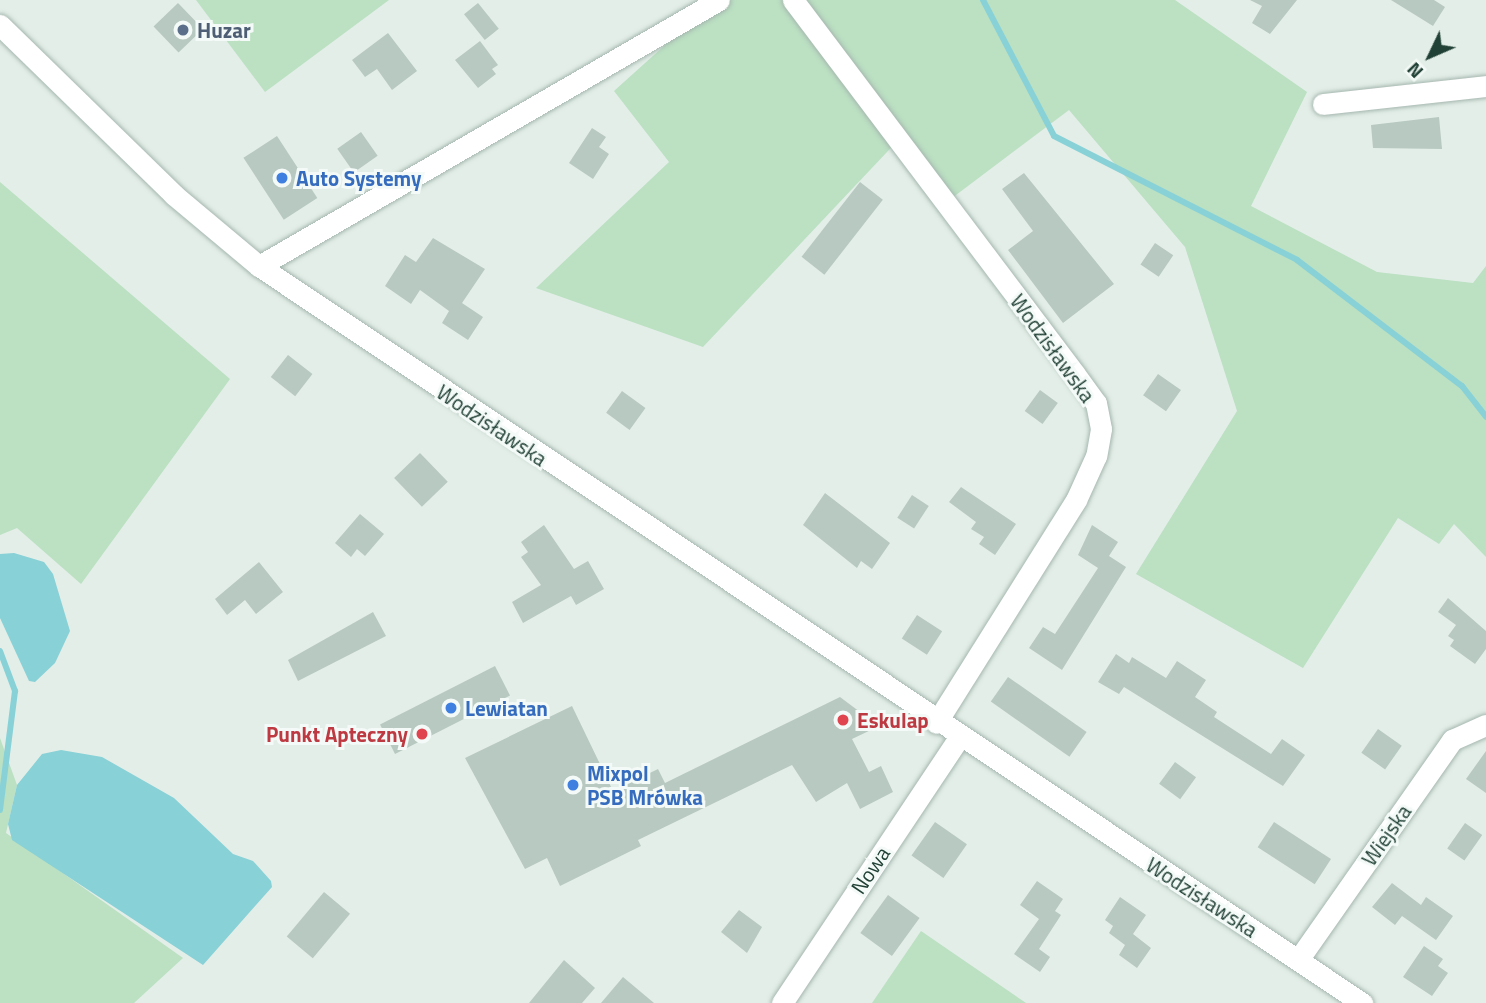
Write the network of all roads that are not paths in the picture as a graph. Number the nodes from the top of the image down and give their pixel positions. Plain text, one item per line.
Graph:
1 (719, 0) edge
2 (793, 0) edge
3 (6, 30) edge
4 (1486, 86) edge
5 (1323, 104) dead end
6 (260, 266) junction
7 (936, 723) junction
8 (1486, 725) edge
9 (959, 738) junction
10 (1298, 960) junction
11 (782, 1003) edge
12 (1362, 1003) edge

1 - 6 street
2 - 7 street, Wodzisławska
3 - 6 street, Wodzisławska
4 - 5 street
6 - 7 street, Wodzisławska
7 - 9 street, Wodzisławska
8 - 10 street, Wiejska
9 - 10 street, Wodzisławska
9 - 11 street, Nowa
10 - 12 street, Wodzisławska

